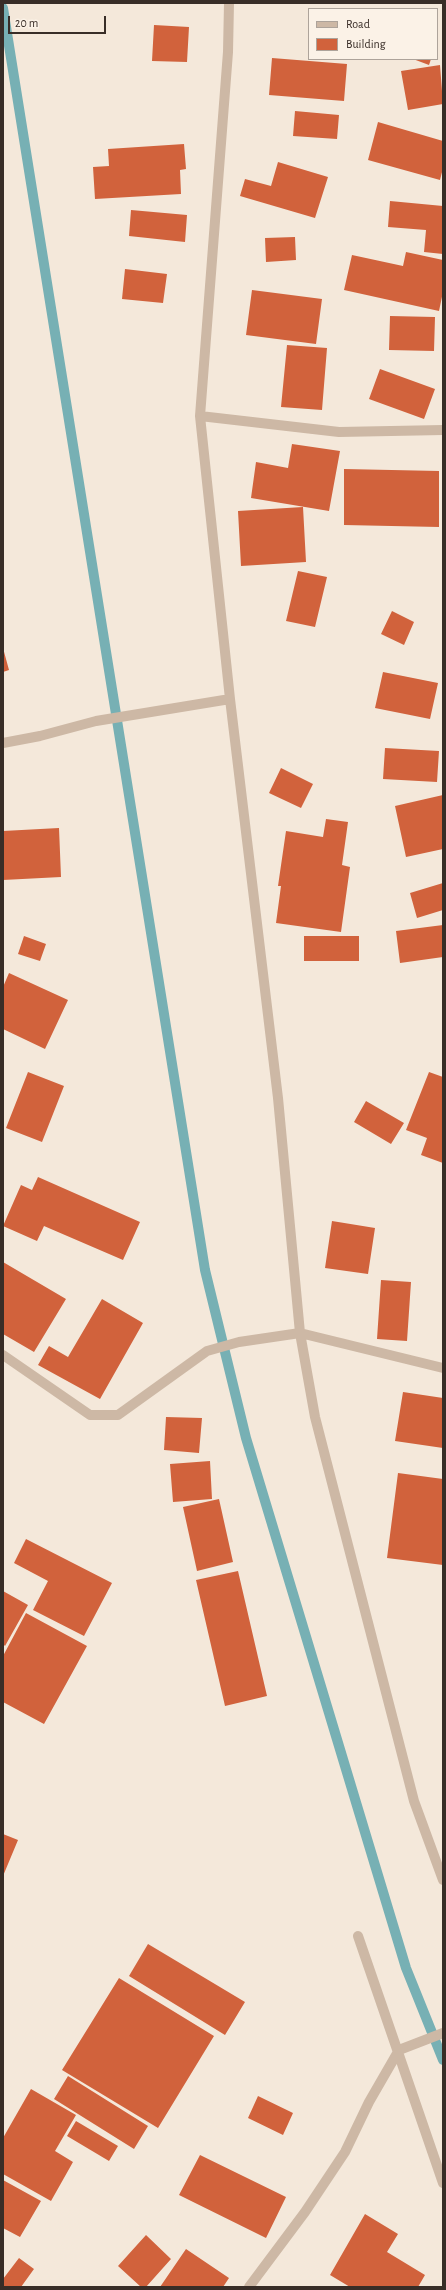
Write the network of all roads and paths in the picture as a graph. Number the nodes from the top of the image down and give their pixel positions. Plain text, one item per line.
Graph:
1 (229, 3) edge
2 (200, 416) junction
3 (443, 430) edge
4 (230, 699) junction
5 (3, 743) edge
6 (300, 1333) junction
7 (3, 1355) edge
8 (443, 1368) edge
9 (443, 1880) edge
10 (358, 1936) dead end
11 (443, 2034) edge
12 (399, 2050) junction
13 (443, 2183) edge
14 (249, 2287) edge

1 - 2 street
2 - 3 street
2 - 4 street
4 - 5 street
4 - 6 street
6 - 7 street
6 - 8 street
6 - 9 street
10 - 12 street
11 - 12 street
12 - 13 street
12 - 14 street

